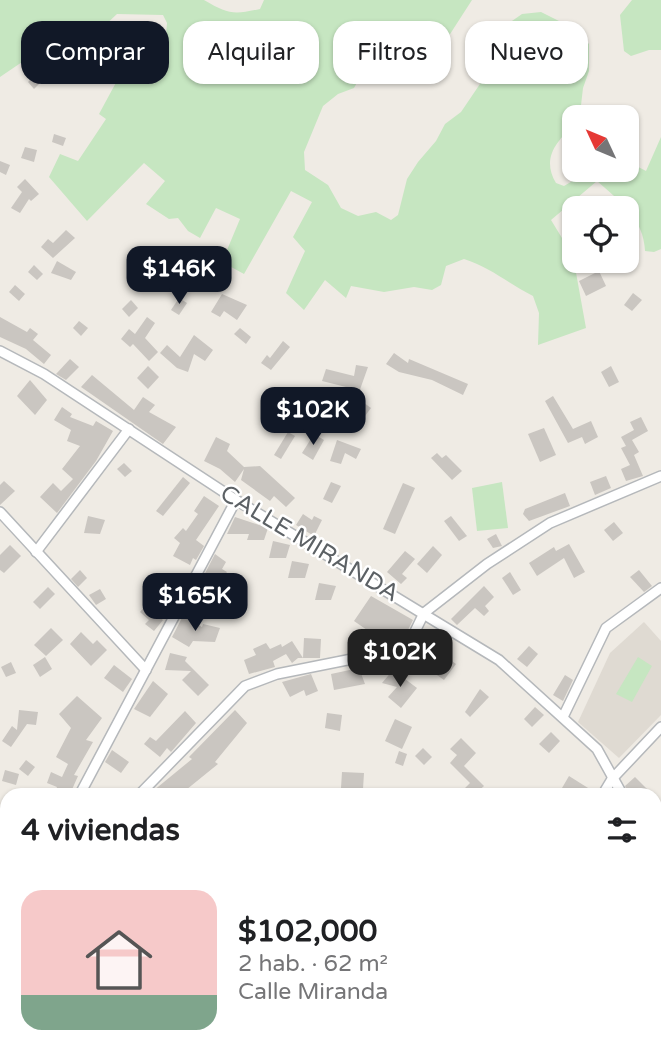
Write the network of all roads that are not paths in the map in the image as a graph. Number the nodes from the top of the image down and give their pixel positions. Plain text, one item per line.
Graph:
1 (0, 351) edge
2 (129, 429) junction
3 (661, 476) edge
4 (236, 500) junction
5 (0, 512) edge
6 (36, 552) junction
7 (661, 589) edge
8 (424, 613) junction
9 (146, 670) junction
10 (562, 717) junction
11 (661, 727) edge
12 (612, 779) junction
13 (83, 788) edge
14 (147, 788) edge
15 (607, 788) edge
16 (618, 788) edge

1 - 2 street, CALLE MIRANDA
2 - 4 street, CALLE MIRANDA
2 - 6 street
3 - 8 street
4 - 8 street, CALLE MIRANDA
4 - 9 street
5 - 6 street
6 - 9 street
7 - 10 street
8 - 10 street, CALLE MIRANDA
8 - 14 street
9 - 13 street
10 - 12 street, CALLE MIRANDA
11 - 12 street
12 - 15 street
12 - 16 street, CALLE MIRANDA

